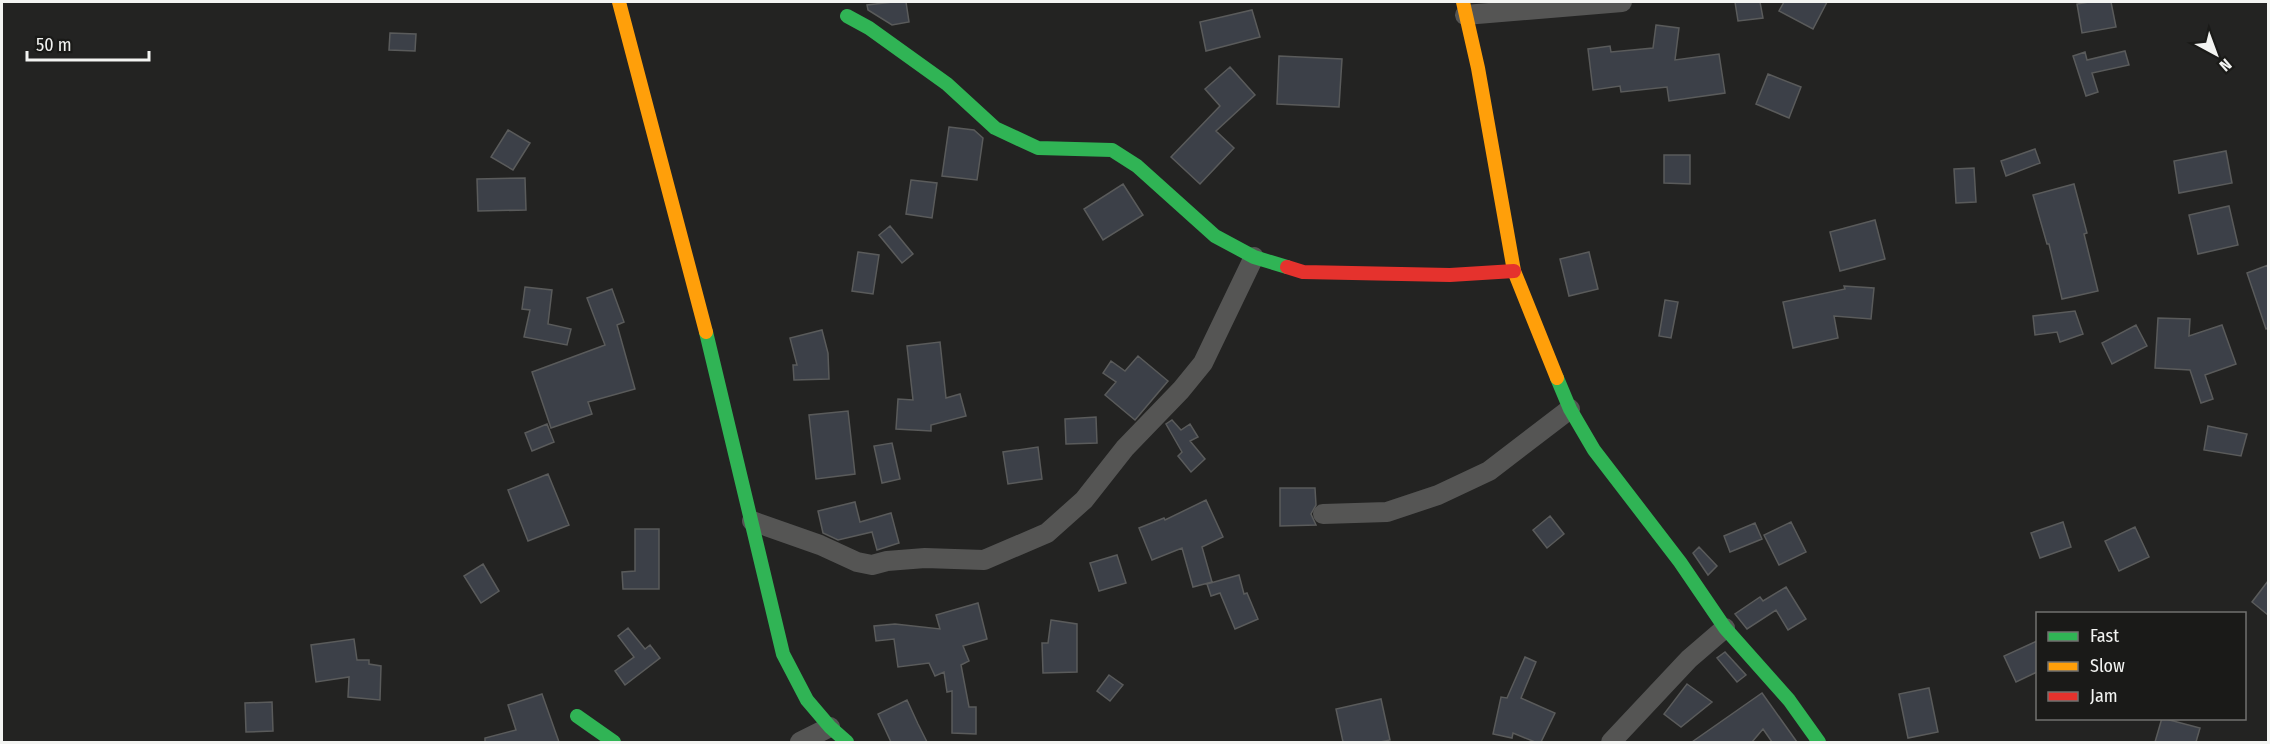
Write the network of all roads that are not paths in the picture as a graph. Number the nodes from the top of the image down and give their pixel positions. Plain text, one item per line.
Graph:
1 (618, 2) edge
2 (1622, 2) edge
3 (1464, 8) edge
4 (847, 16) dead end
5 (1254, 257) junction
6 (1514, 271) junction
7 (1570, 409) junction
8 (1323, 514) dead end
9 (752, 521) junction
10 (1725, 628) junction
11 (577, 716) dead end
12 (830, 727) junction
13 (614, 742) edge
14 (800, 742) edge
15 (847, 742) edge
16 (1611, 742) edge
17 (1819, 742) edge

1 - 9 street
2 - 3 street
3 - 6 street
4 - 5 street
5 - 6 street
5 - 9 street
6 - 7 street
7 - 8 street
7 - 10 street
9 - 12 street
10 - 16 street
10 - 17 street
11 - 13 street
12 - 14 street
12 - 15 street

